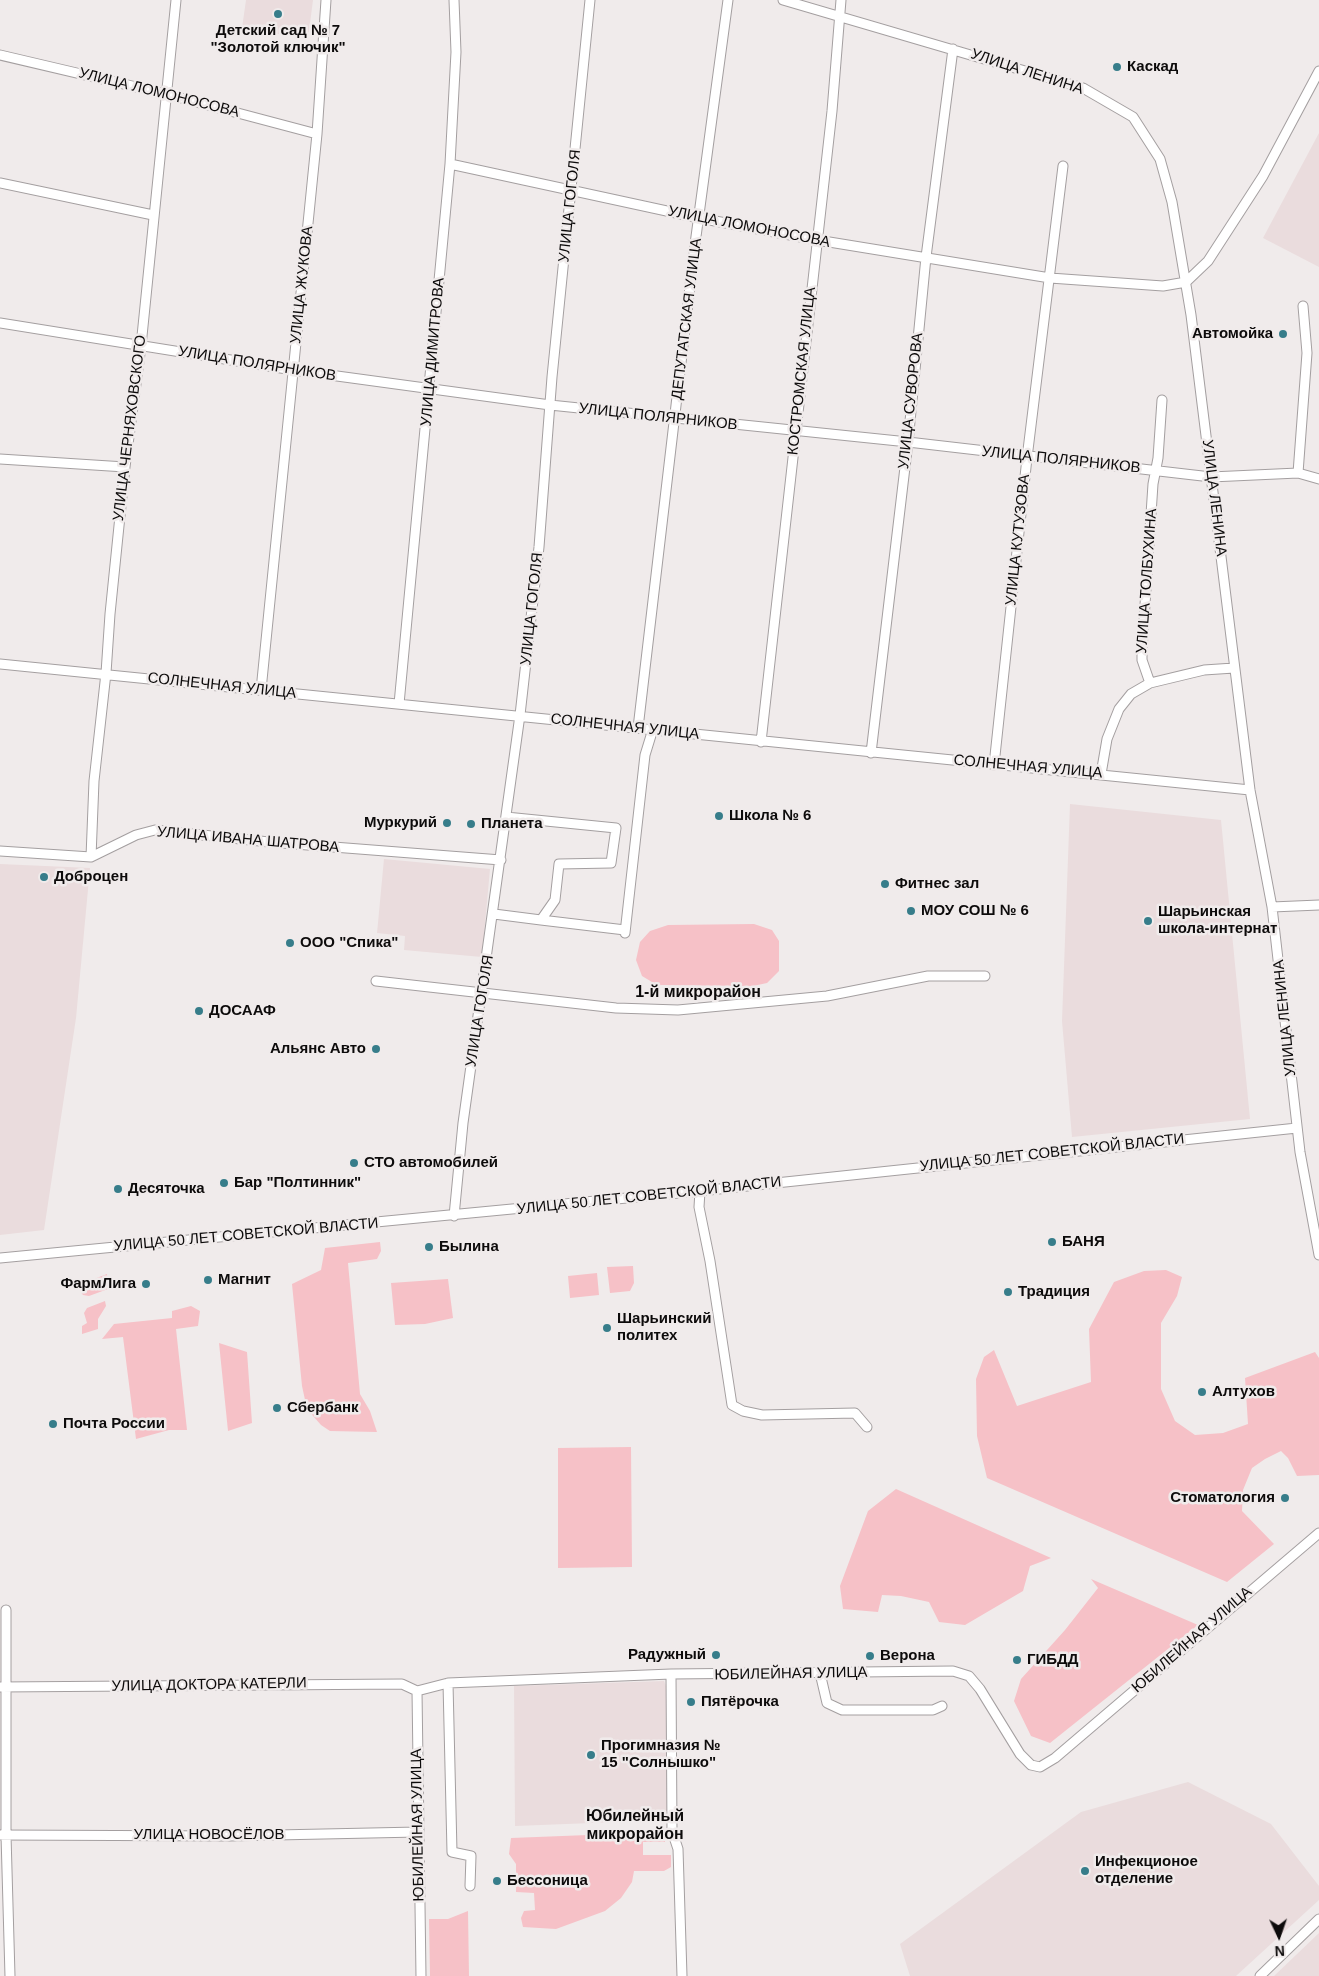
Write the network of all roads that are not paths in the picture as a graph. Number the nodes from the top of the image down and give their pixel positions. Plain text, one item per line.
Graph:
1 (176, 0) edge
2 (326, 0) edge
3 (454, 0) edge
4 (590, 0) edge
5 (728, 0) edge
6 (782, 0) edge
7 (841, 0) edge
8 (840, 17) junction
9 (953, 49) junction
10 (0, 55) edge
11 (1319, 71) edge
12 (166, 94) junction
13 (317, 134) junction
14 (450, 164) junction
15 (1063, 166) dead end
16 (0, 183) edge
17 (572, 191) junction
18 (153, 215) junction
19 (699, 218) junction
20 (816, 240) junction
21 (926, 257) junction
22 (1050, 278) junction
23 (1186, 282) junction
24 (1304, 306) dead end
25 (0, 323) edge
26 (140, 346) junction
27 (293, 370) junction
28 (430, 390) junction
29 (1162, 400) dead end
30 (550, 405) junction
31 (675, 419) junction
32 (795, 431) junction
33 (908, 442) junction
34 (1028, 458) junction
35 (0, 459) edge
36 (125, 467) junction
37 (1156, 471) junction
38 (1298, 474) junction
39 (1211, 477) junction
40 (1319, 479) edge
41 (0, 664) edge
42 (1234, 668) junction
43 (106, 673) junction
44 (1150, 683) junction
45 (261, 690) junction
46 (399, 704) junction
47 (520, 715) junction
48 (638, 728) junction
49 (653, 729) junction
50 (761, 742) junction
51 (870, 753) junction
52 (994, 765) junction
53 (1101, 774) junction
54 (1250, 790) junction
55 (506, 817) junction
56 (0, 852) edge
57 (90, 857) junction
58 (502, 860) junction
59 (1319, 905) edge
60 (1272, 907) junction
61 (494, 914) junction
62 (541, 920) junction
63 (985, 976) dead end
64 (376, 981) dead end
65 (483, 992) junction
66 (1297, 1128) junction
67 (700, 1191) junction
68 (454, 1216) junction
69 (1319, 1255) edge
70 (0, 1258) edge
71 (867, 1426) dead end
72 (1319, 1533) edge
73 (6, 1610) dead end
74 (671, 1674) junction
75 (820, 1674) junction
76 (448, 1683) junction
77 (3, 1687) edge
78 (417, 1691) junction
79 (942, 1706) dead end
80 (418, 1832) junction
81 (3, 1835) edge
82 (470, 1886) dead end
83 (1319, 1919) edge
84 (10, 1976) edge
85 (421, 1976) edge
86 (682, 1976) edge
87 (1260, 1976) edge

1 - 12 street, УЛИЦА ЧЕРНЯХОВСКОГО
2 - 13 street, УЛИЦА ЖУКОВА
3 - 14 street, УЛИЦА ДИМИТРОВА
4 - 17 street, УЛИЦА ГОГОЛЯ
5 - 19 street, ДЕПУТАТСКАЯ УЛИЦА
6 - 8 street, УЛИЦА ЛЕНИНА
7 - 8 street, КОСТРОМСКАЯ УЛИЦА
8 - 9 street, УЛИЦА ЛЕНИНА
8 - 20 street, КОСТРОМСКАЯ УЛИЦА
9 - 21 street, УЛИЦА СУВОРОВА
9 - 23 street, УЛИЦА ЛЕНИНА
10 - 12 street, УЛИЦА ЛОМОНОСОВА
11 - 23 street
12 - 13 street, УЛИЦА ЛОМОНОСОВА
12 - 18 street, УЛИЦА ЧЕРНЯХОВСКОГО
13 - 27 street, УЛИЦА ЖУКОВА
14 - 17 street, УЛИЦА ЛОМОНОСОВА
14 - 28 street, УЛИЦА ДИМИТРОВА
15 - 22 street, УЛИЦА КУТУЗОВА
16 - 18 street
17 - 19 street, УЛИЦА ЛОМОНОСОВА
17 - 30 street, УЛИЦА ГОГОЛЯ
18 - 26 street, УЛИЦА ЧЕРНЯХОВСКОГО
19 - 20 street, УЛИЦА ЛОМОНОСОВА
19 - 31 street, ДЕПУТАТСКАЯ УЛИЦА
20 - 21 street, УЛИЦА ЛОМОНОСОВА
20 - 32 street, КОСТРОМСКАЯ УЛИЦА
21 - 22 street, УЛИЦА ЛОМОНОСОВА
21 - 33 street, УЛИЦА СУВОРОВА
22 - 23 street, УЛИЦА ЛОМОНОСОВА
22 - 34 street, УЛИЦА КУТУЗОВА
23 - 39 street, УЛИЦА ЛЕНИНА
24 - 38 street
25 - 26 street, УЛИЦА ПОЛЯРНИКОВ
26 - 27 street, УЛИЦА ПОЛЯРНИКОВ
26 - 36 street, УЛИЦА ЧЕРНЯХОВСКОГО
27 - 28 street, УЛИЦА ПОЛЯРНИКОВ
27 - 45 street, УЛИЦА ЖУКОВА
28 - 30 street, УЛИЦА ПОЛЯРНИКОВ
28 - 46 street, УЛИЦА ДИМИТРОВА
29 - 37 street, УЛИЦА ТОЛБУХИНА
30 - 31 street, УЛИЦА ПОЛЯРНИКОВ
30 - 47 street, УЛИЦА ГОГОЛЯ
31 - 32 street, УЛИЦА ПОЛЯРНИКОВ
31 - 48 street, ДЕПУТАТСКАЯ УЛИЦА
32 - 33 street, УЛИЦА ПОЛЯРНИКОВ
32 - 50 street, КОСТРОМСКАЯ УЛИЦА
33 - 34 street, УЛИЦА ПОЛЯРНИКОВ
33 - 51 street, УЛИЦА СУВОРОВА
34 - 37 street, УЛИЦА ПОЛЯРНИКОВ
34 - 52 street, УЛИЦА КУТУЗОВА
35 - 36 street
36 - 43 street, УЛИЦА ЧЕРНЯХОВСКОГО
37 - 39 street, УЛИЦА ПОЛЯРНИКОВ
37 - 44 street, УЛИЦА ТОЛБУХИНА
38 - 39 street, УЛИЦА ПОЛЯРНИКОВ
38 - 40 street, УЛИЦА ПОЛЯРНИКОВ
39 - 42 street, УЛИЦА ЛЕНИНА
41 - 43 street, СОЛНЕЧНАЯ УЛИЦА
42 - 44 street
42 - 54 street, УЛИЦА ЛЕНИНА
43 - 45 street, СОЛНЕЧНАЯ УЛИЦА
43 - 57 street, УЛИЦА ЧЕРНЯХОВСКОГО
44 - 53 street
45 - 46 street, СОЛНЕЧНАЯ УЛИЦА
46 - 47 street, СОЛНЕЧНАЯ УЛИЦА
47 - 48 street, СОЛНЕЧНАЯ УЛИЦА
47 - 55 street, УЛИЦА ГОГОЛЯ
48 - 49 street, СОЛНЕЧНАЯ УЛИЦА
49 - 50 street, СОЛНЕЧНАЯ УЛИЦА
49 - 62 street
50 - 51 street, СОЛНЕЧНАЯ УЛИЦА
51 - 52 street, СОЛНЕЧНАЯ УЛИЦА
52 - 53 street, СОЛНЕЧНАЯ УЛИЦА
53 - 54 street, СОЛНЕЧНАЯ УЛИЦА
54 - 60 street, УЛИЦА ЛЕНИНА
55 - 58 street, УЛИЦА ГОГОЛЯ
55 - 62 street
56 - 57 street, УЛИЦА ИВАНА ШАТРОВА
57 - 58 street, УЛИЦА ИВАНА ШАТРОВА
58 - 61 street, УЛИЦА ГОГОЛЯ
59 - 60 street
60 - 66 street, УЛИЦА ЛЕНИНА
61 - 62 street
61 - 65 street, УЛИЦА ГОГОЛЯ
63 - 65 street
64 - 65 street
65 - 68 street, УЛИЦА ГОГОЛЯ
66 - 67 street, УЛИЦА 50 ЛЕТ СОВЕТСКОЙ ВЛАСТИ
66 - 69 street, УЛИЦА ЛЕНИНА
67 - 68 street, УЛИЦА 50 ЛЕТ СОВЕТСКОЙ ВЛАСТИ
67 - 71 street
68 - 70 street, УЛИЦА 50 ЛЕТ СОВЕТСКОЙ ВЛАСТИ
72 - 75 street, ЮБИЛЕЙНАЯ УЛИЦА
73 - 77 street
74 - 75 street, ЮБИЛЕЙНАЯ УЛИЦА
74 - 76 street, ЮБИЛЕЙНАЯ УЛИЦА
74 - 86 street
75 - 79 street
76 - 78 street, ЮБИЛЕЙНАЯ УЛИЦА
76 - 82 street
77 - 78 street, УЛИЦА ДОКТОРА КАТЕРЛИ
77 - 81 street
78 - 80 street, ЮБИЛЕЙНАЯ УЛИЦА
80 - 81 street, УЛИЦА НОВОСЁЛОВ
80 - 85 street, ЮБИЛЕЙНАЯ УЛИЦА
81 - 84 street
83 - 87 street

